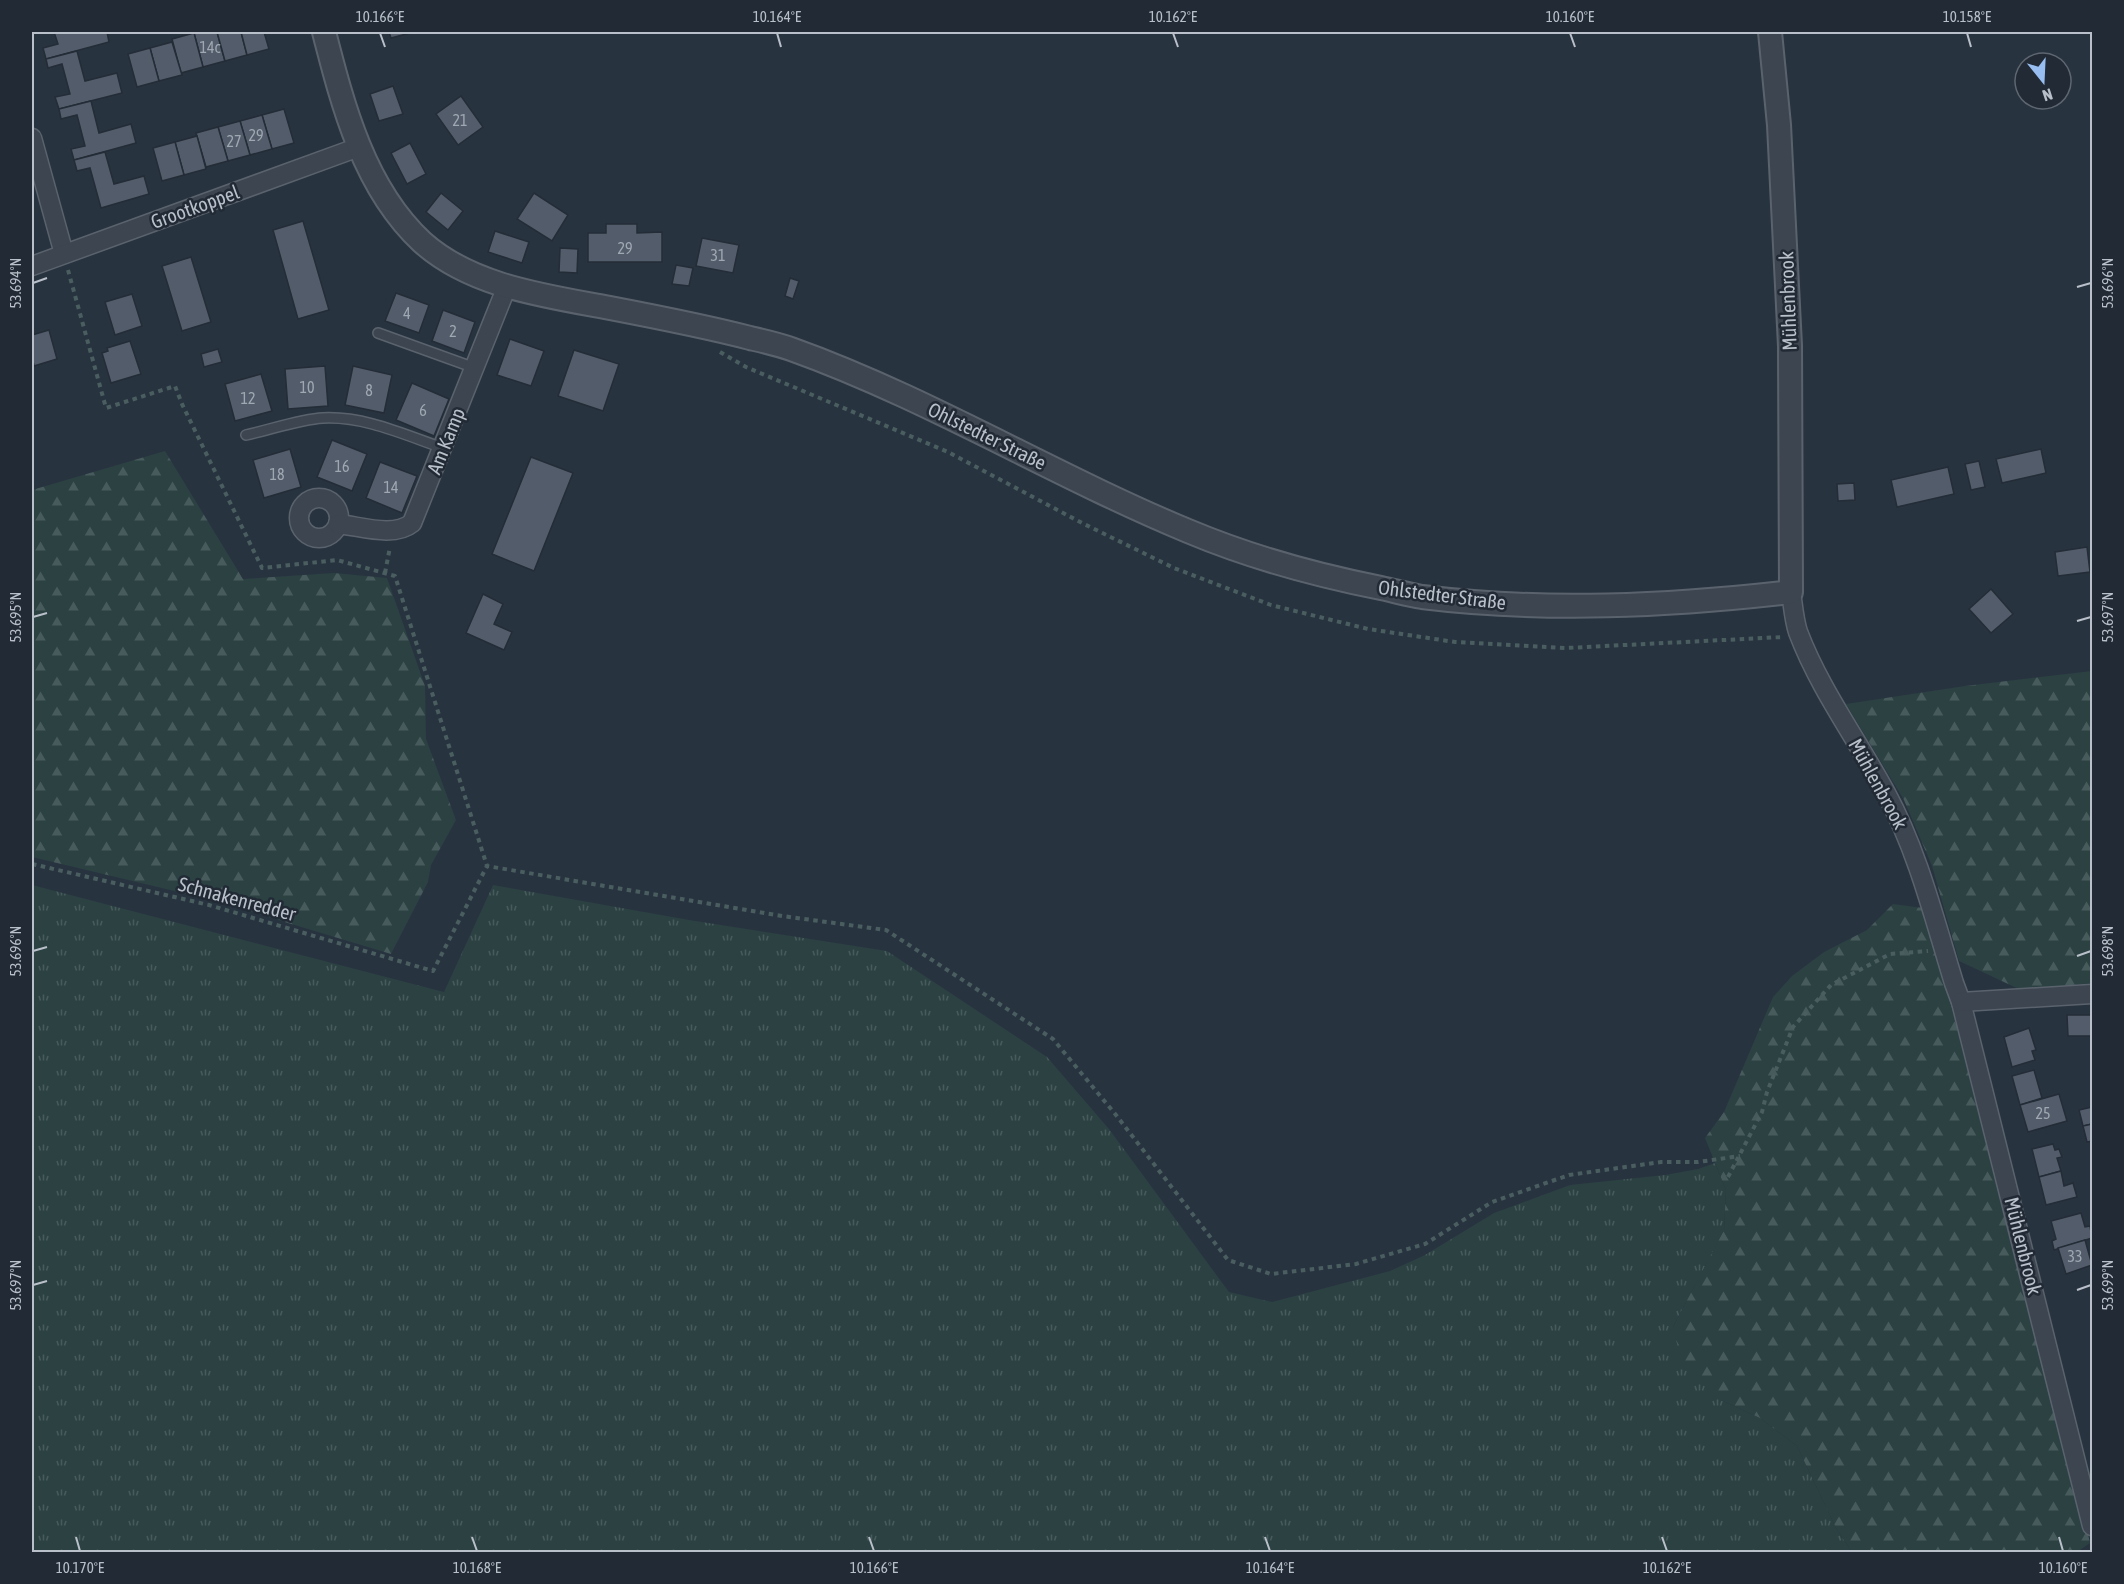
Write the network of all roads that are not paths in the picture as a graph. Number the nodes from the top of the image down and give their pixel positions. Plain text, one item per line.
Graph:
1 (324, 32) edge
2 (1770, 32) edge
3 (32, 138) edge
4 (359, 147) junction
5 (64, 255) junction
6 (32, 266) edge
7 (507, 286) junction
8 (378, 333) dead end
9 (475, 368) junction
10 (246, 435) dead end
11 (444, 448) junction
12 (338, 524) dead end
13 (1791, 592) junction
14 (2092, 994) edge
15 (1961, 1002) junction
16 (2092, 1526) edge

1 - 4 street, Ohlstedter Straße
2 - 13 street, Mühlenbrook
3 - 5 street
4 - 5 street, Grootkoppel
4 - 7 street, Ohlstedter Straße
5 - 6 street, Grootkoppel
7 - 9 street, Am Kamp
7 - 13 street, Ohlstedter Straße
8 - 9 lane
9 - 11 street, Am Kamp
10 - 11 lane
11 - 12 street, Am Kamp
13 - 15 street, Mühlenbrook
14 - 15 street
15 - 16 street, Mühlenbrook

